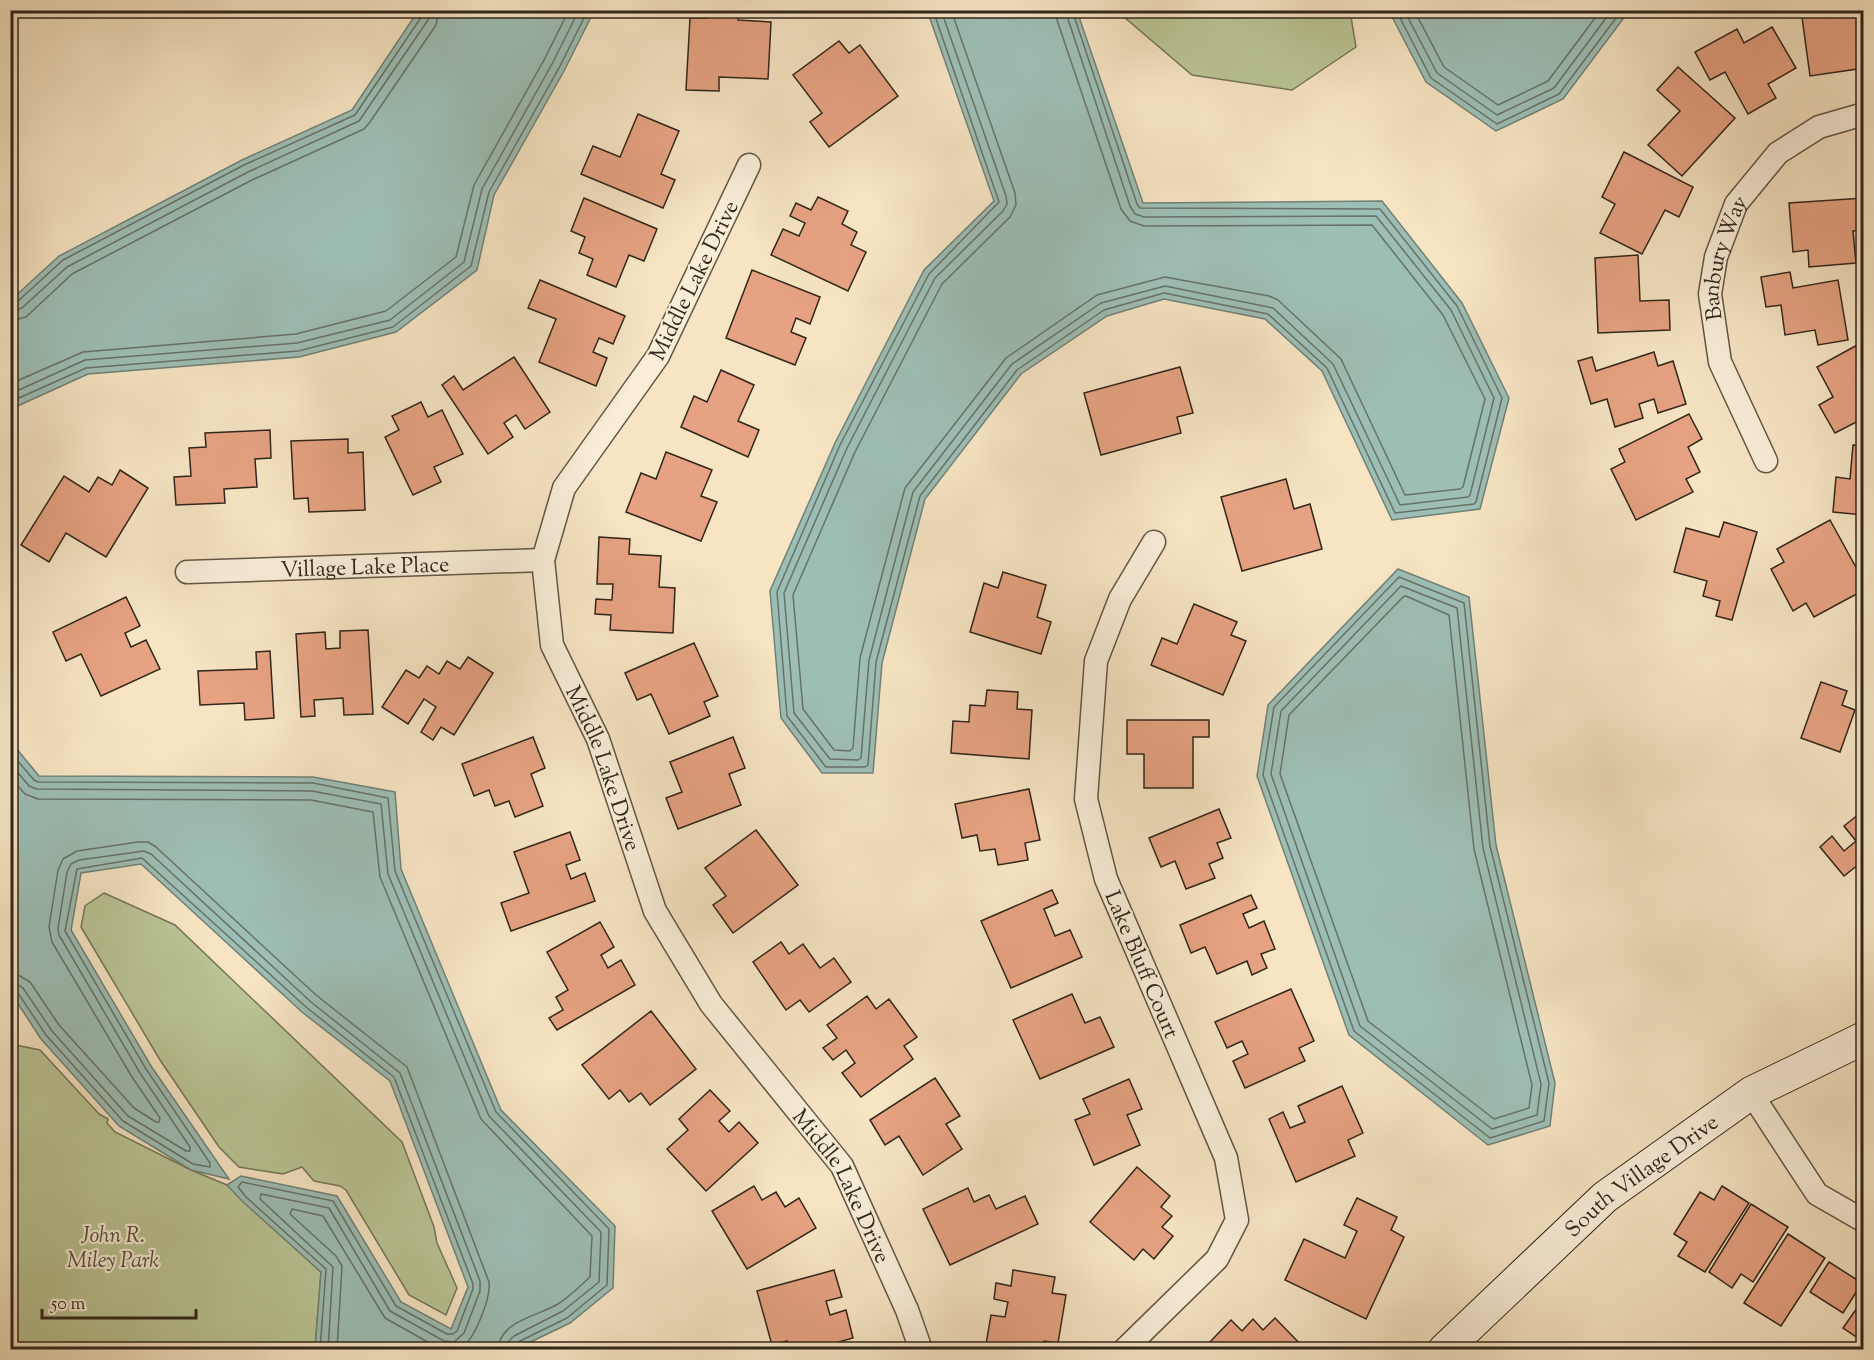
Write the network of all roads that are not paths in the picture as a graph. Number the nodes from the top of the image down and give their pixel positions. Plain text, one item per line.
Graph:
1 (1863, 114) edge
2 (749, 165) dead end
3 (1766, 461) dead end
4 (1154, 542) dead end
5 (543, 560) junction
6 (187, 572) dead end
7 (1863, 1038) edge
8 (1751, 1093) junction
9 (1863, 1221) edge
10 (921, 1350) edge
11 (1124, 1350) edge
12 (1444, 1350) edge

1 - 3 street, Banbury Way
2 - 5 street, Middle Lake Drive
4 - 11 street, Lake Bluff Court
5 - 6 street, Village Lake Place
5 - 10 street, Middle Lake Drive
7 - 8 street, South Village Drive
8 - 9 street
8 - 12 street, South Village Drive

